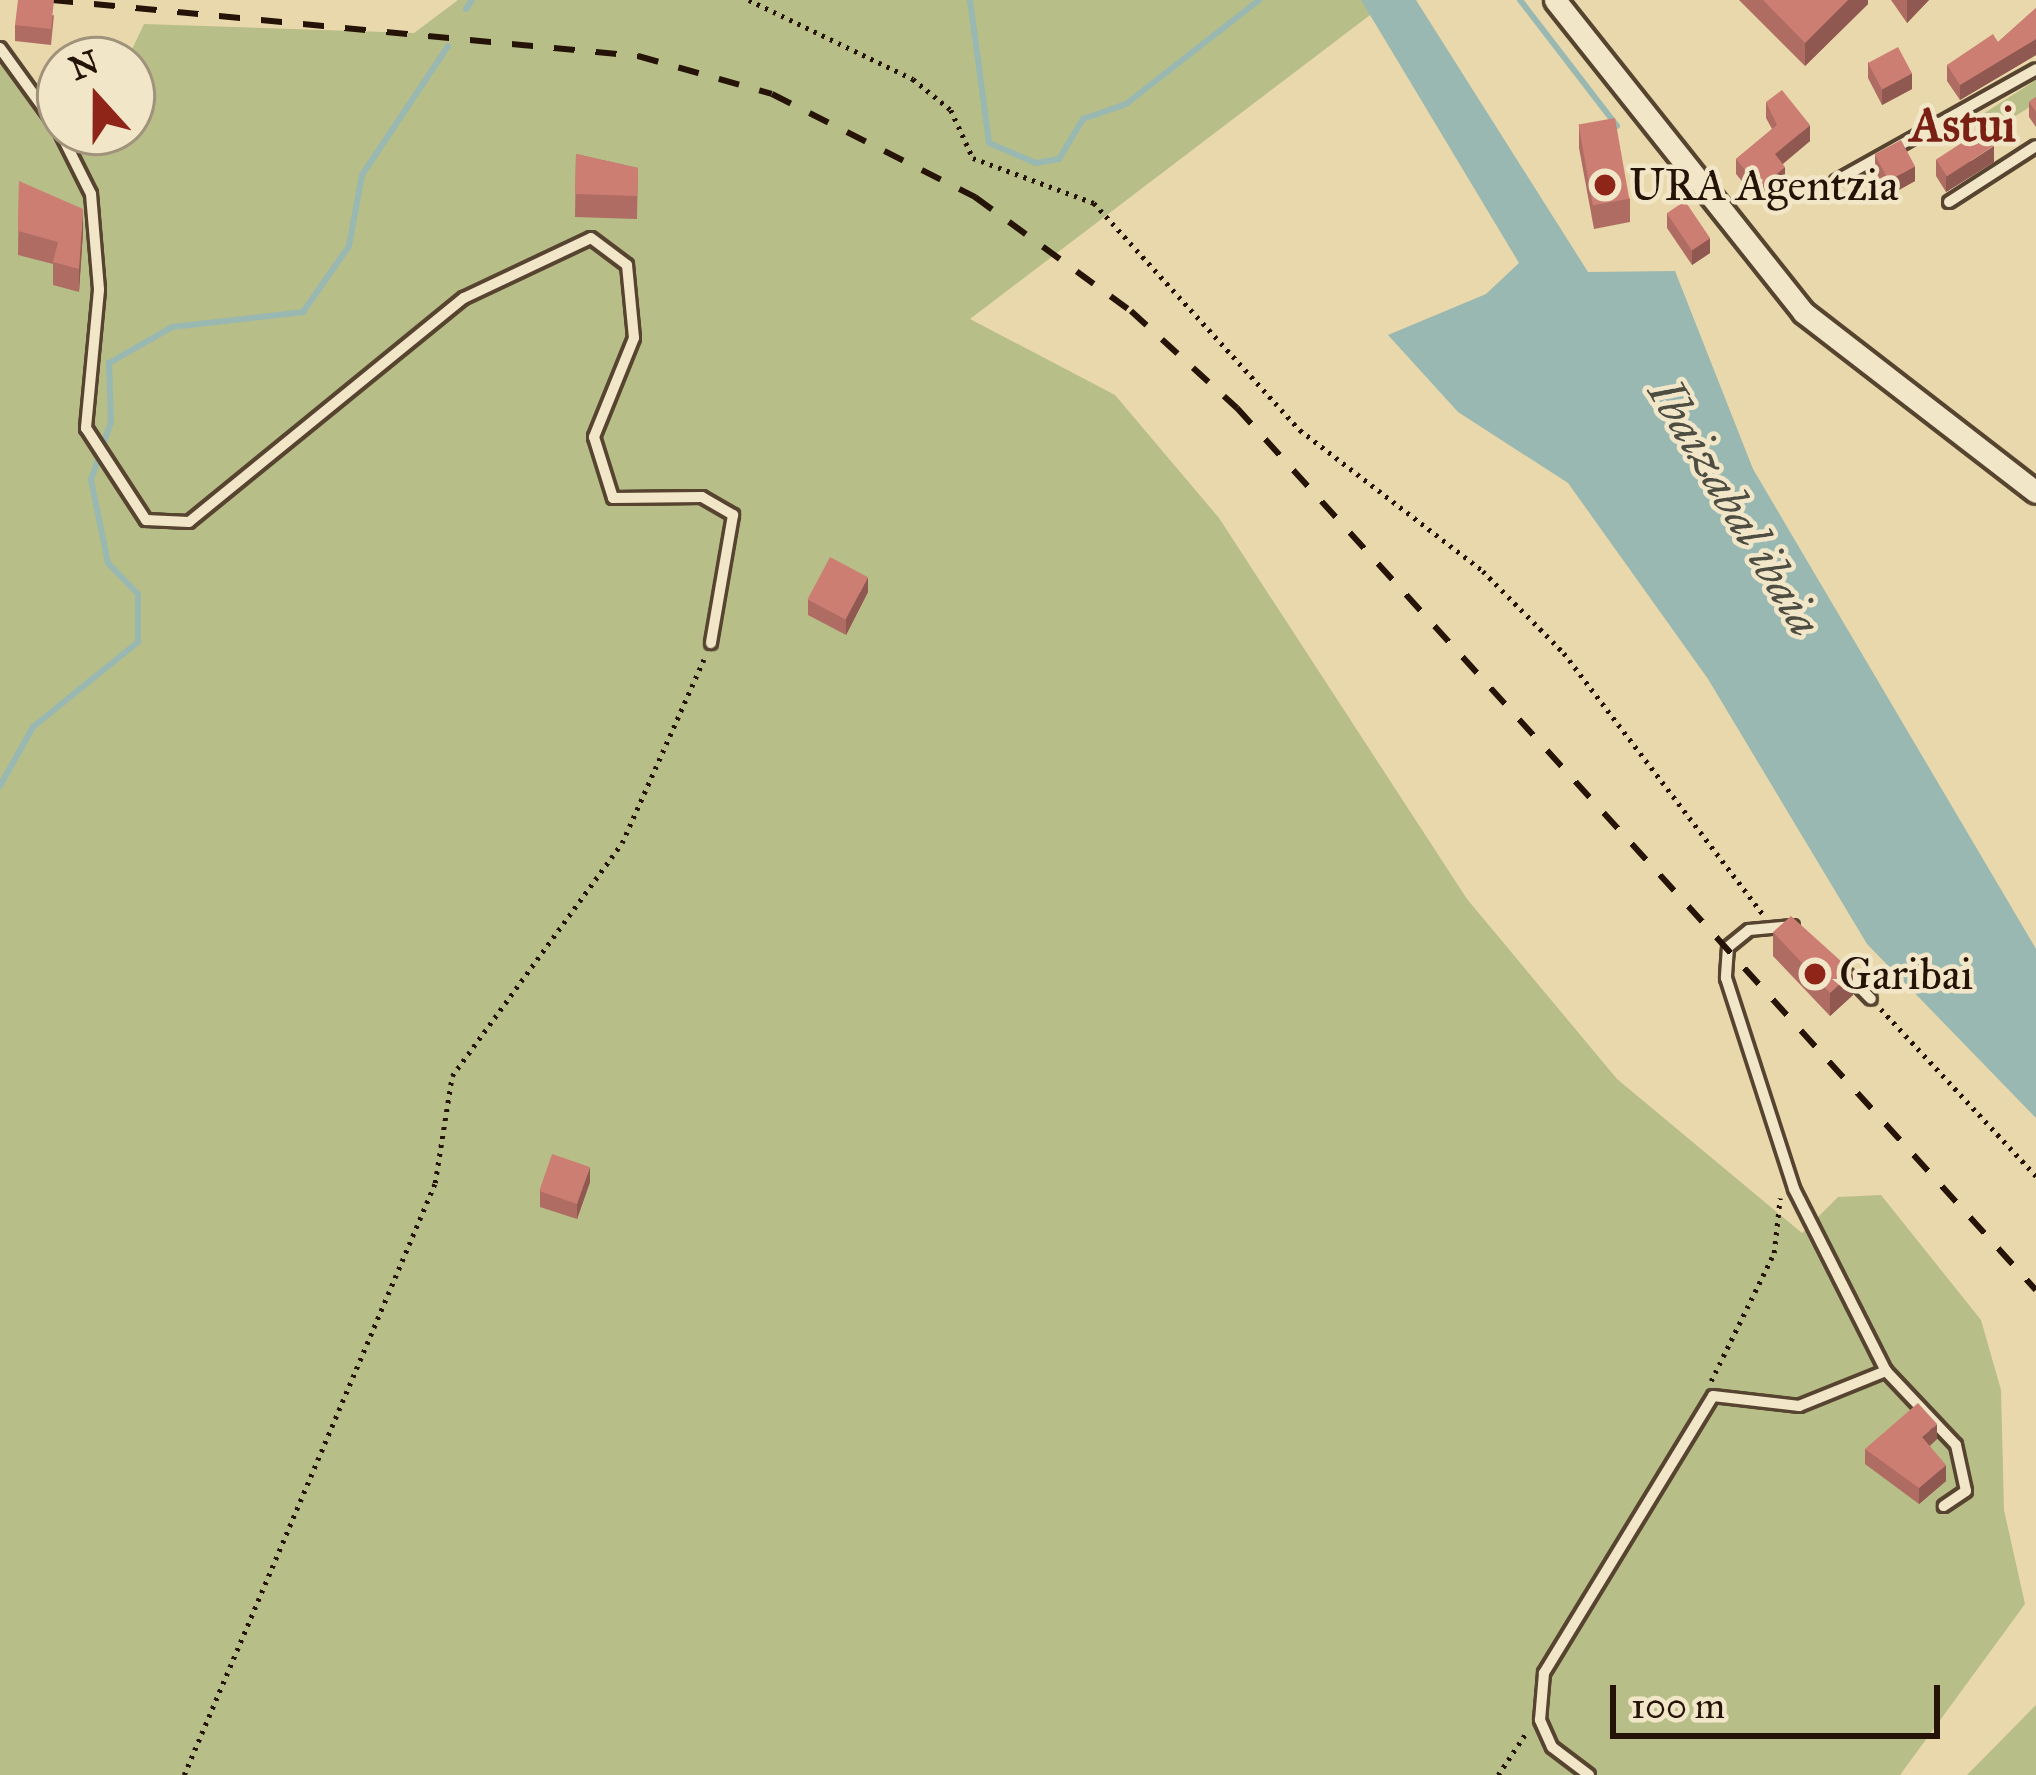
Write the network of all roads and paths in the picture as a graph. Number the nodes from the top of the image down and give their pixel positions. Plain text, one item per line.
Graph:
1 (749, 0) edge
2 (1555, 0) edge
3 (0, 48) edge
4 (2036, 69) edge
5 (36, 98) edge
6 (2036, 146) edge
7 (72, 156) edge
8 (1836, 181) dead end
9 (1949, 202) dead end
10 (2036, 492) edge
11 (711, 643) joint
12 (1771, 922) junction
13 (1810, 934) edge
14 (1825, 951) edge
15 (1871, 999) joint
16 (2036, 1176) edge
17 (1780, 1179) dead end
18 (1886, 1371) junction
19 (1700, 1402) dead end
20 (1943, 1506) dead end
21 (1543, 1726) junction
22 (184, 1775) edge
23 (1498, 1775) edge
24 (1589, 1775) edge

1 - 12 path
2 - 10 street
3 - 5 lane
4 - 8 lane
6 - 9 lane
7 - 11 lane
11 - 22 path
12 - 13 lane
12 - 18 lane
14 - 15 lane
15 - 16 path
17 - 19 path
18 - 20 lane
18 - 21 lane
21 - 23 path
21 - 24 lane

